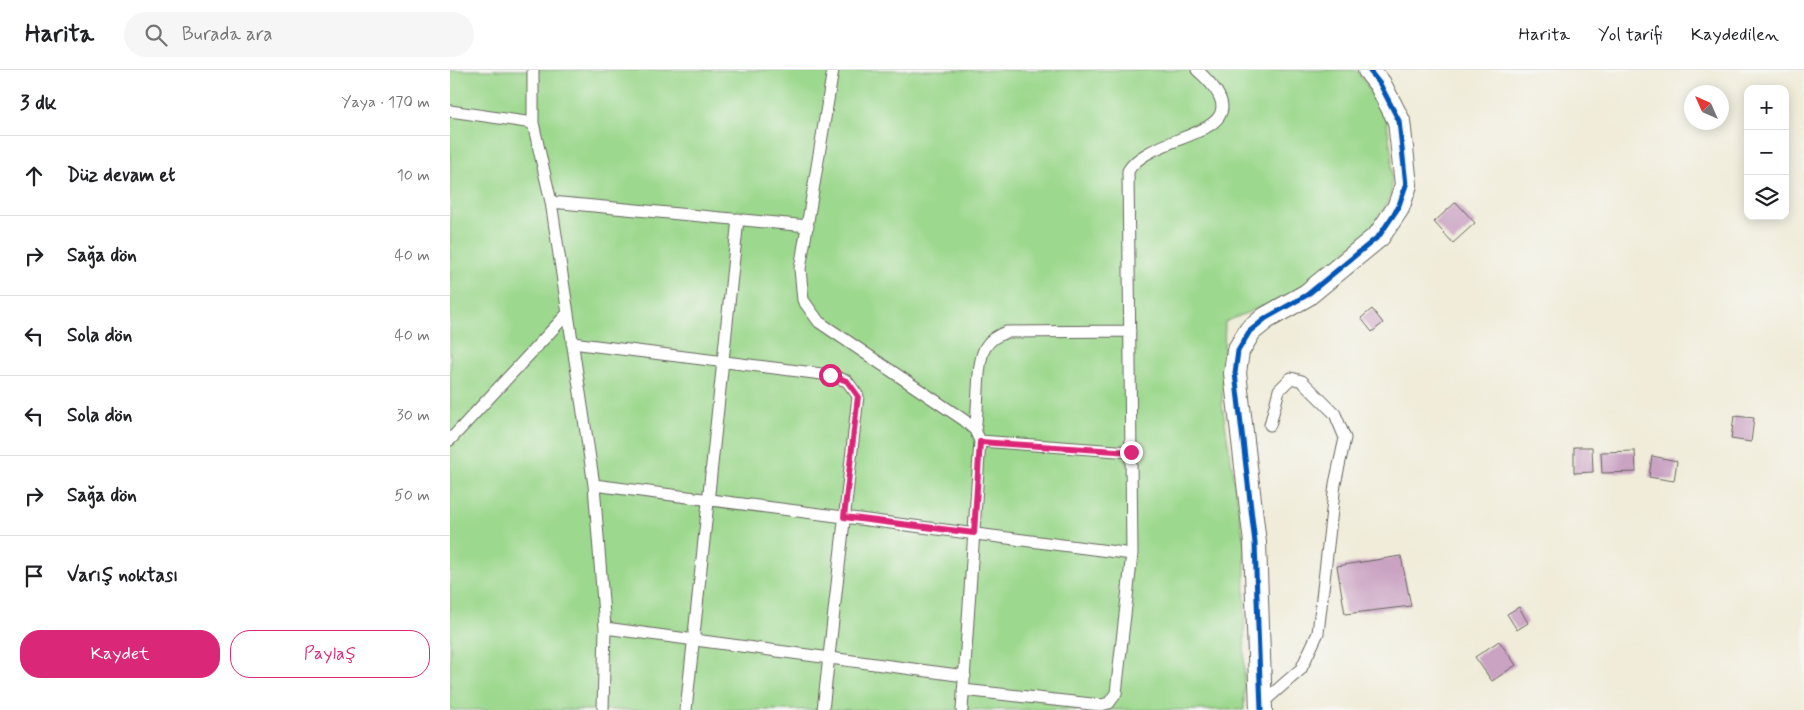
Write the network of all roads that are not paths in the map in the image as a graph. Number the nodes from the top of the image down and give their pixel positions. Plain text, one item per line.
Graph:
1 (533, 70) edge
2 (833, 70) edge
3 (1197, 70) edge
4 (1369, 70) edge
5 (450, 111) edge
6 (533, 123) junction
7 (551, 202) junction
8 (738, 219) junction
9 (808, 226) junction
10 (567, 314) junction
11 (1130, 331) junction
12 (572, 343) junction
13 (724, 362) junction
14 (1270, 425) dead end
15 (975, 430) junction
16 (450, 440) edge
17 (980, 442) junction
18 (1131, 452) junction
19 (594, 485) junction
20 (709, 499) junction
21 (844, 517) junction
22 (974, 533) junction
23 (1132, 554) junction
24 (605, 628) junction
25 (693, 640) junction
26 (828, 658) junction
27 (964, 676) junction
28 (964, 690) junction
29 (1261, 707) edge
30 (603, 710) edge
31 (686, 710) edge
32 (823, 710) edge
33 (962, 710) edge

1 - 6 lane
2 - 9 lane
3 - 11 lane
4 - 29 street
5 - 6 lane
6 - 7 lane
7 - 8 lane
7 - 10 lane
8 - 9 lane
8 - 13 lane
9 - 15 lane
10 - 12 lane
10 - 16 lane
11 - 15 lane
11 - 18 lane
12 - 13 lane
12 - 19 lane
13 - 20 lane
13 - 21 lane
14 - 29 lane
15 - 17 lane
17 - 18 lane
17 - 22 lane
18 - 23 lane
19 - 20 lane
19 - 24 lane
20 - 21 lane
20 - 25 lane
21 - 22 lane
21 - 26 lane
22 - 23 lane
22 - 27 lane
23 - 28 lane
24 - 25 lane
24 - 30 lane
25 - 26 lane
25 - 31 lane
26 - 27 lane
26 - 32 lane
27 - 28 lane
28 - 33 lane

